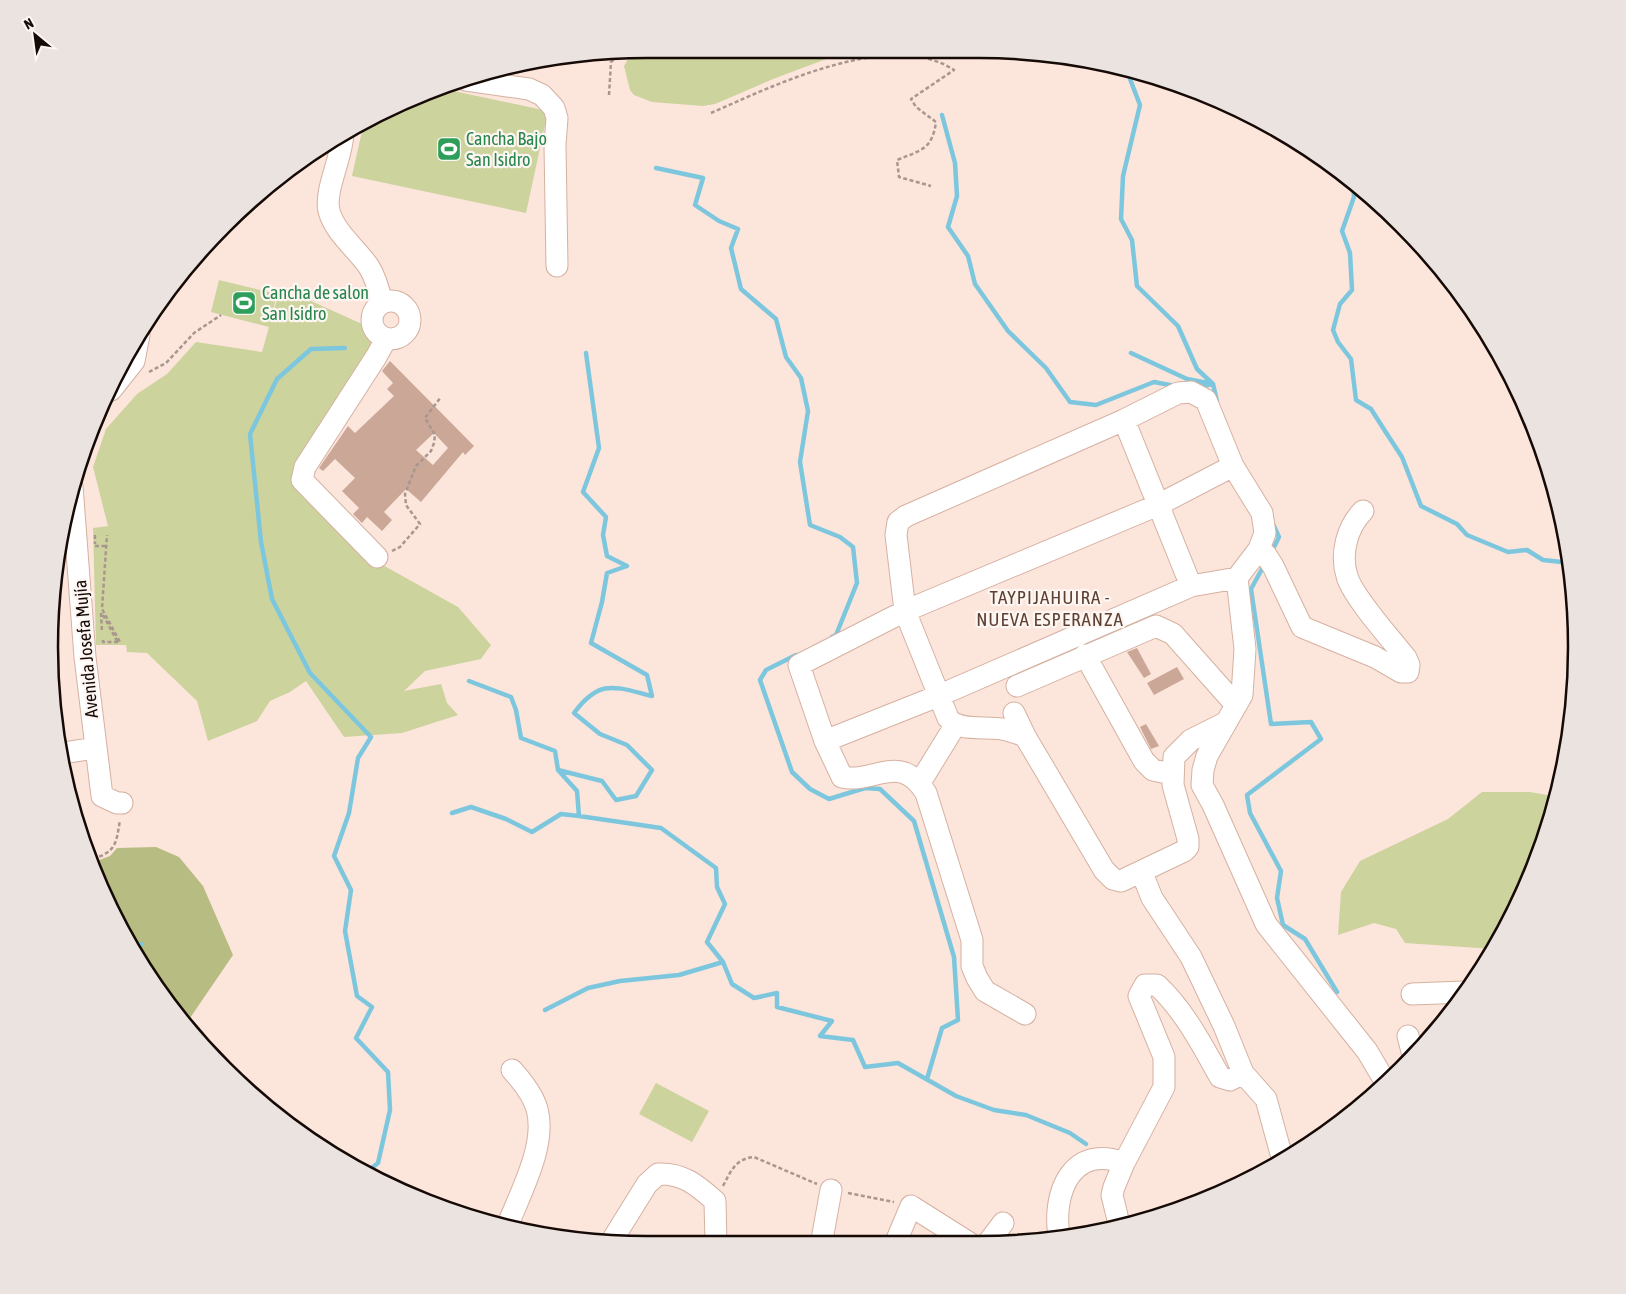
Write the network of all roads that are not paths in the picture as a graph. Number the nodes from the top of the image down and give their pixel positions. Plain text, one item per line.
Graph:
1 (481, 82) edge
2 (343, 142) edge
3 (557, 266) dead end
4 (382, 303) junction
5 (386, 339) junction
6 (136, 353) edge
7 (121, 380) edge
8 (1124, 420) junction
9 (1233, 466) junction
10 (1158, 505) junction
11 (74, 511) edge
12 (1363, 511) dead end
13 (1259, 549) junction
14 (376, 557) road end
15 (1238, 578) junction
16 (1191, 586) junction
17 (905, 611) junction
18 (1085, 655) junction
19 (1017, 686) dead end
20 (938, 696) junction
21 (1236, 705) junction
22 (1014, 712) dead end
23 (956, 724) junction
24 (1225, 724) junction
25 (1025, 736) junction
26 (825, 741) junction
27 (95, 748) junction
28 (67, 752) edge
29 (1172, 774) junction
30 (919, 782) junction
31 (122, 803) road end
32 (1142, 873) junction
33 (1412, 994) dead end
34 (1452, 998) edge
35 (1025, 1014) dead end
36 (512, 1070) dead end
37 (1243, 1073) junction
38 (1382, 1077) edge
39 (1281, 1154) edge
40 (1124, 1163) junction
41 (831, 1190) road end
42 (510, 1220) edge
43 (1117, 1220) edge
44 (1003, 1223) dead end
45 (1059, 1231) edge
46 (615, 1235) edge
47 (716, 1236) edge
48 (823, 1236) edge
49 (898, 1236) edge
50 (958, 1236) edge
51 (993, 1236) edge

1 - 3 street
2 - 4 street
4 - 5 street
4 - 5 street
5 - 14 street
6 - 7 street
8 - 9 street
8 - 10 street
8 - 17 street
9 - 10 street
9 - 13 street
10 - 16 street
10 - 17 street
11 - 27 street, Avenida Josefa Mujía
12 - 13 street
13 - 15 street
15 - 16 street
15 - 21 street
16 - 20 street
17 - 20 street
17 - 26 street
18 - 19 street
18 - 21 street
18 - 29 street
20 - 23 street
20 - 26 street
21 - 24 street
22 - 25 street
23 - 25 street
23 - 30 street
24 - 29 street
24 - 38 street
25 - 32 street
26 - 30 street
27 - 28 street
27 - 31 street, Avenida Josefa Mujía
29 - 32 street
30 - 35 street
32 - 37 street
33 - 34 street
36 - 42 street
37 - 39 street
37 - 40 street
40 - 43 street
40 - 45 street
41 - 48 street
44 - 51 street
46 - 47 street
49 - 50 street

